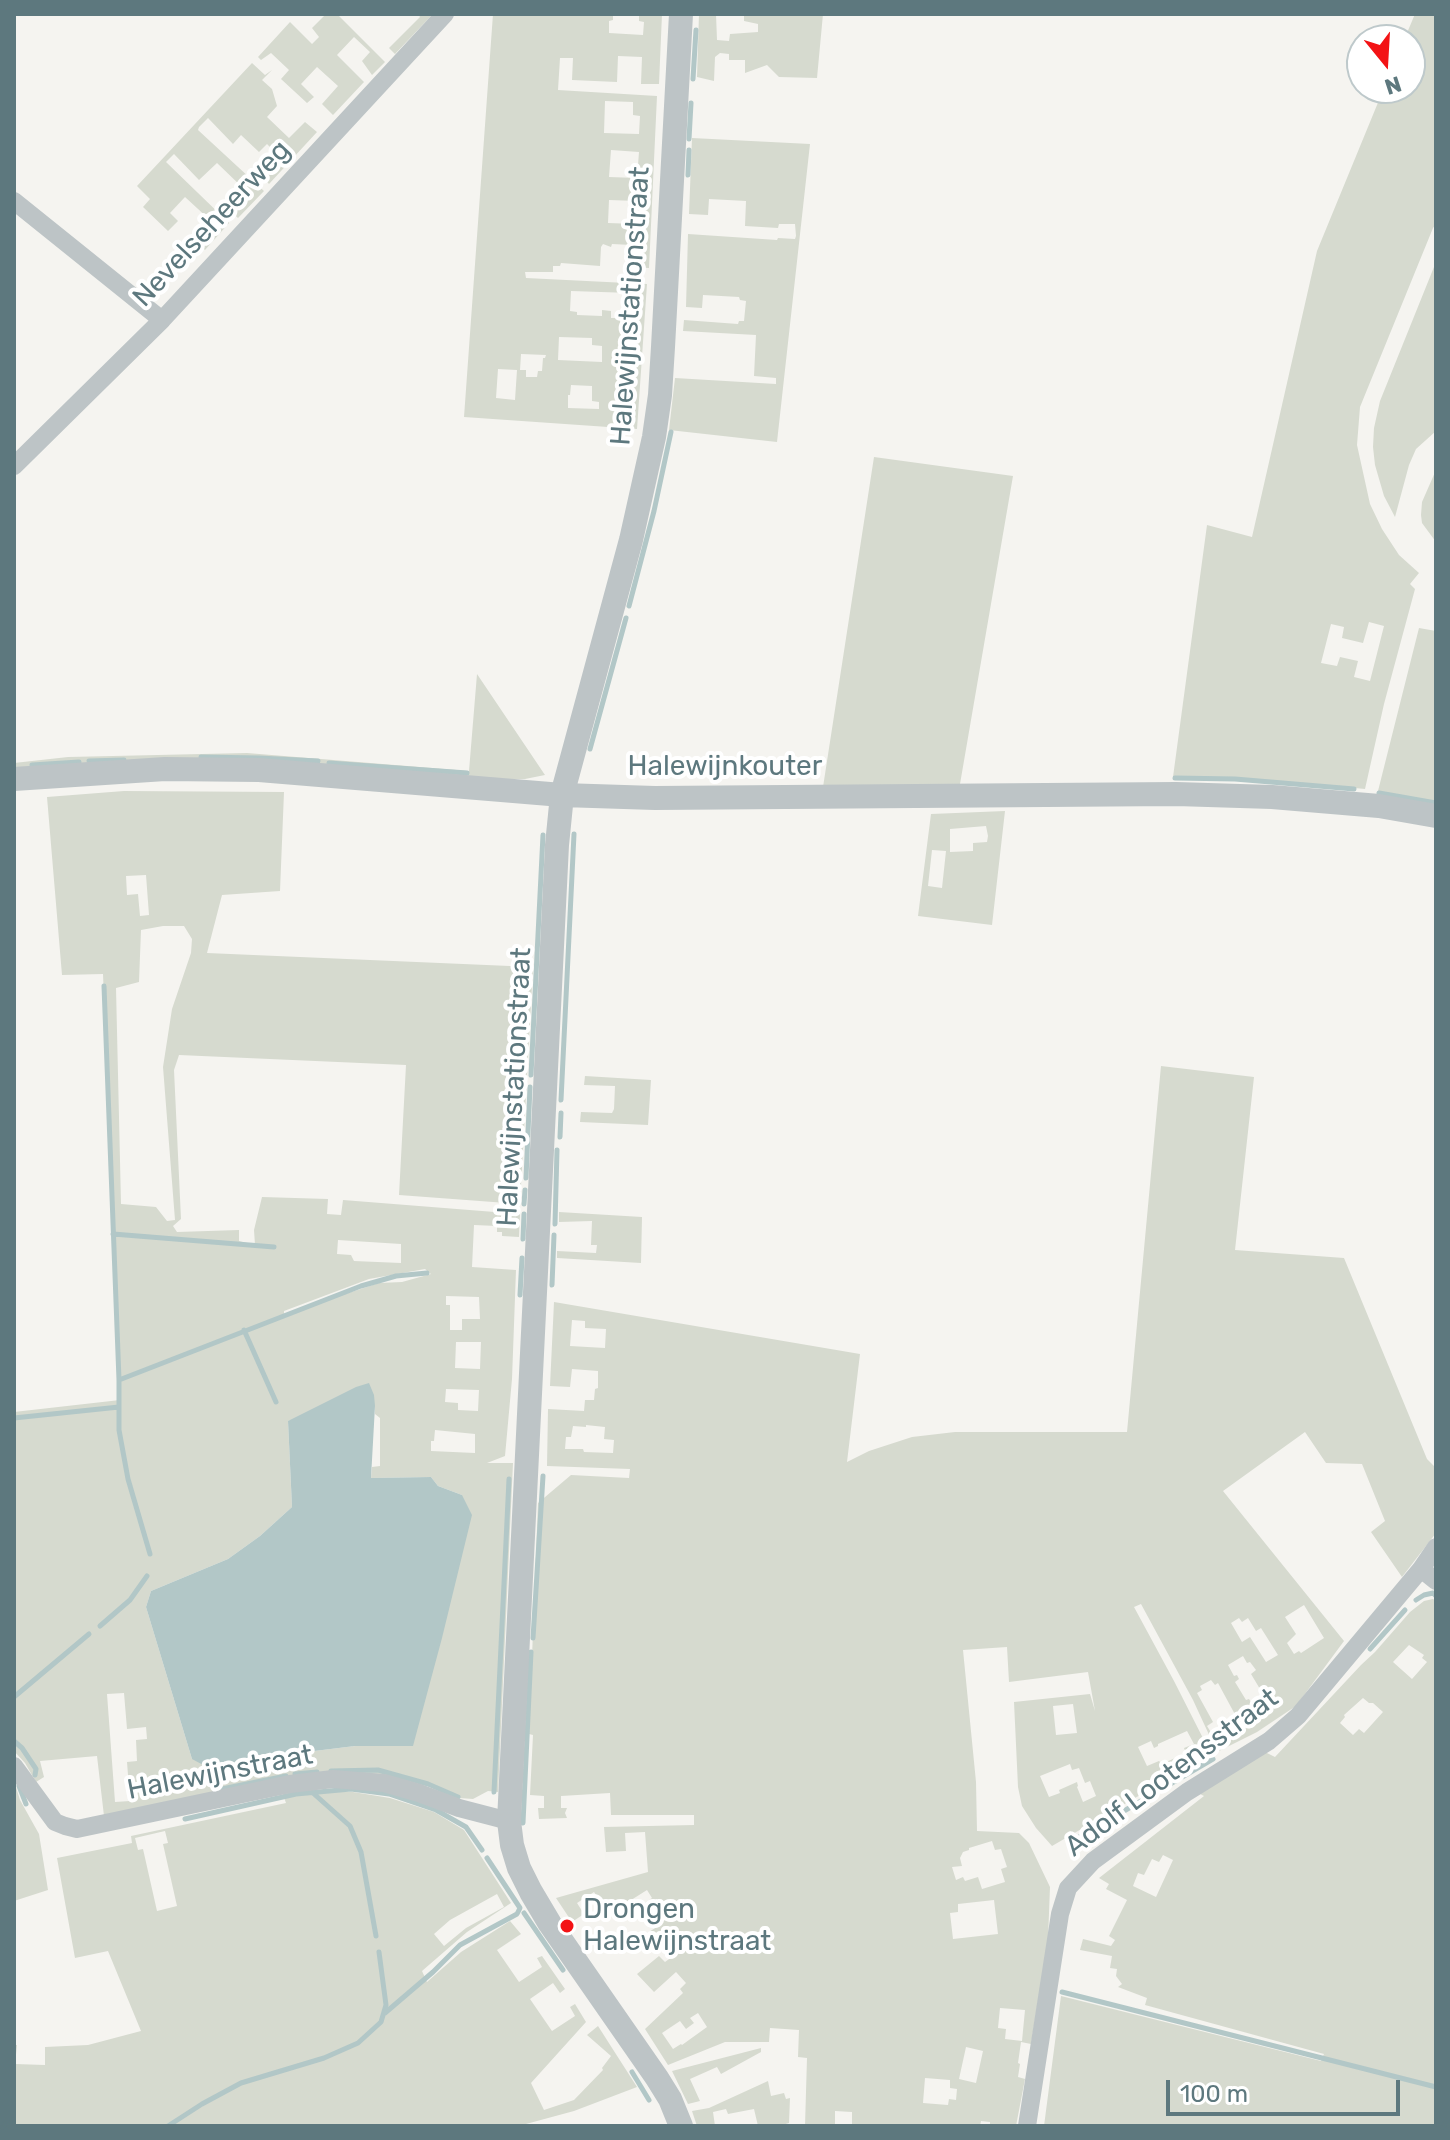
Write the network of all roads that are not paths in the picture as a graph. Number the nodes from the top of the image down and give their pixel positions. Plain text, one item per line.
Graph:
1 (445, 14) edge
2 (681, 14) edge
3 (14, 201) edge
4 (162, 320) junction
5 (14, 466) edge
6 (14, 779) edge
7 (562, 795) junction
8 (1436, 816) edge
9 (1436, 1547) edge
10 (1421, 1569) junction
11 (1436, 1581) edge
12 (14, 1766) edge
13 (509, 1821) junction
14 (681, 2126) edge
15 (1027, 2126) edge

1 - 4 street, Nevelseheerweg
2 - 7 street, Halewijnstationstraat
3 - 4 street
4 - 5 street, Nevelseheerweg
6 - 7 street, Halewijnkouter
7 - 8 street, Halewijnkouter
7 - 13 street, Halewijnstationstraat
9 - 10 street, Adolf Lootensstraat
10 - 11 street
10 - 15 street, Adolf Lootensstraat
12 - 13 street, Halewijnstraat
13 - 14 street, Halewijnstationstraat

